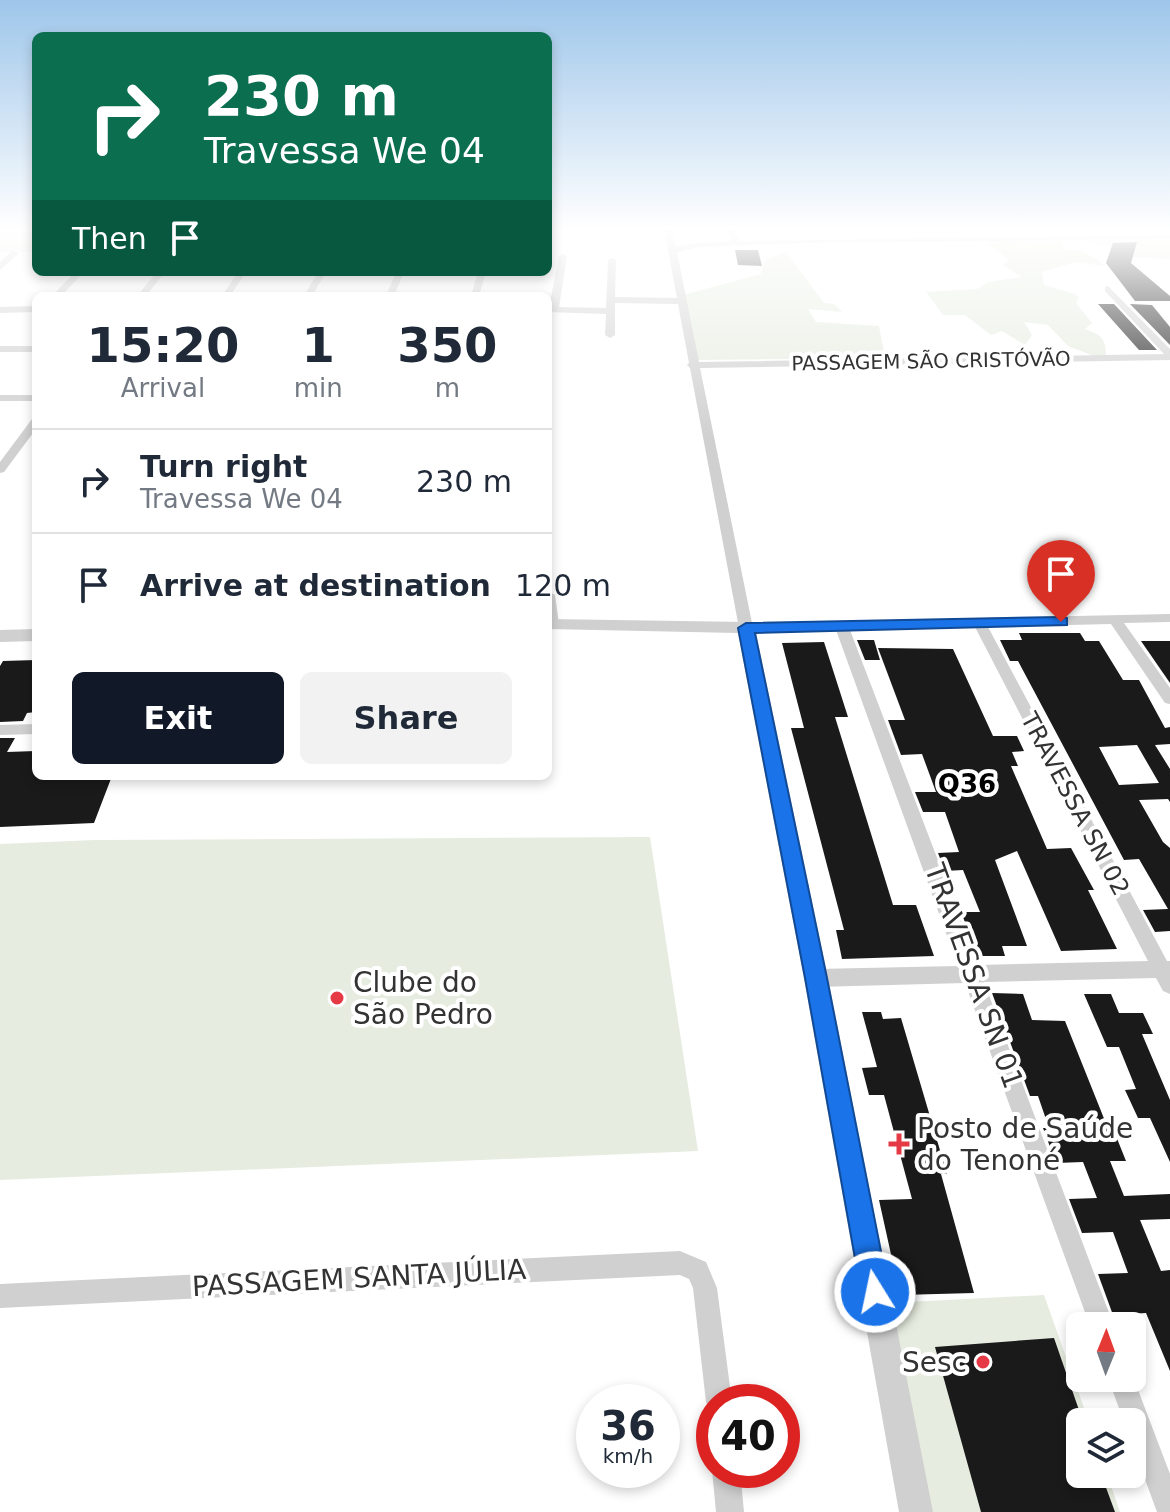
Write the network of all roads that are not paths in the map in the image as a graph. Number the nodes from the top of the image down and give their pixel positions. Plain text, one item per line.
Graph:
1 (612, 299) edge
2 (1117, 299) edge
3 (681, 301) joint
4 (612, 305) junction
5 (32, 309) edge
6 (552, 309) edge
7 (0, 310) edge
8 (610, 335) dead end
9 (0, 349) edge
10 (32, 349) edge
11 (1170, 356) edge
12 (692, 365) junction
13 (0, 398) edge
14 (32, 398) edge
15 (32, 425) edge
16 (0, 470) edge
17 (1170, 618) edge
18 (1115, 620) junction
19 (552, 624) edge
20 (980, 624) junction
21 (842, 627) junction
22 (746, 628) junction
23 (32, 633) edge
24 (0, 636) edge
25 (1170, 699) edge
26 (32, 729) edge
27 (0, 730) edge
28 (1167, 974) edge
29 (974, 975) junction
30 (816, 978) junction
31 (0, 1296) edge
32 (1097, 1312) edge
33 (717, 1384) edge
34 (1126, 1392) edge
35 (728, 1488) edge
36 (1170, 1511) edge
37 (730, 1512) edge
38 (916, 1512) edge

1 - 4 street
2 - 11 street
3 - 4 street
3 - 12 street
4 - 6 street
4 - 8 street
5 - 7 street
9 - 10 street
11 - 12 street, PASSAGEM SÃO CRISTÓVÃO
12 - 22 street
13 - 14 street
15 - 16 street
17 - 18 street
18 - 20 street
18 - 25 street
19 - 22 street
20 - 21 street
20 - 28 street, TRAVESSA SN 02
21 - 22 street
21 - 29 street, TRAVESSA SN 01
22 - 30 street
23 - 24 street
26 - 27 street
28 - 29 street
29 - 30 street
29 - 32 street, TRAVESSA SN 01
30 - 38 street
31 - 33 street, PASSAGEM SANTA JÚLIA
34 - 36 street
35 - 37 street

